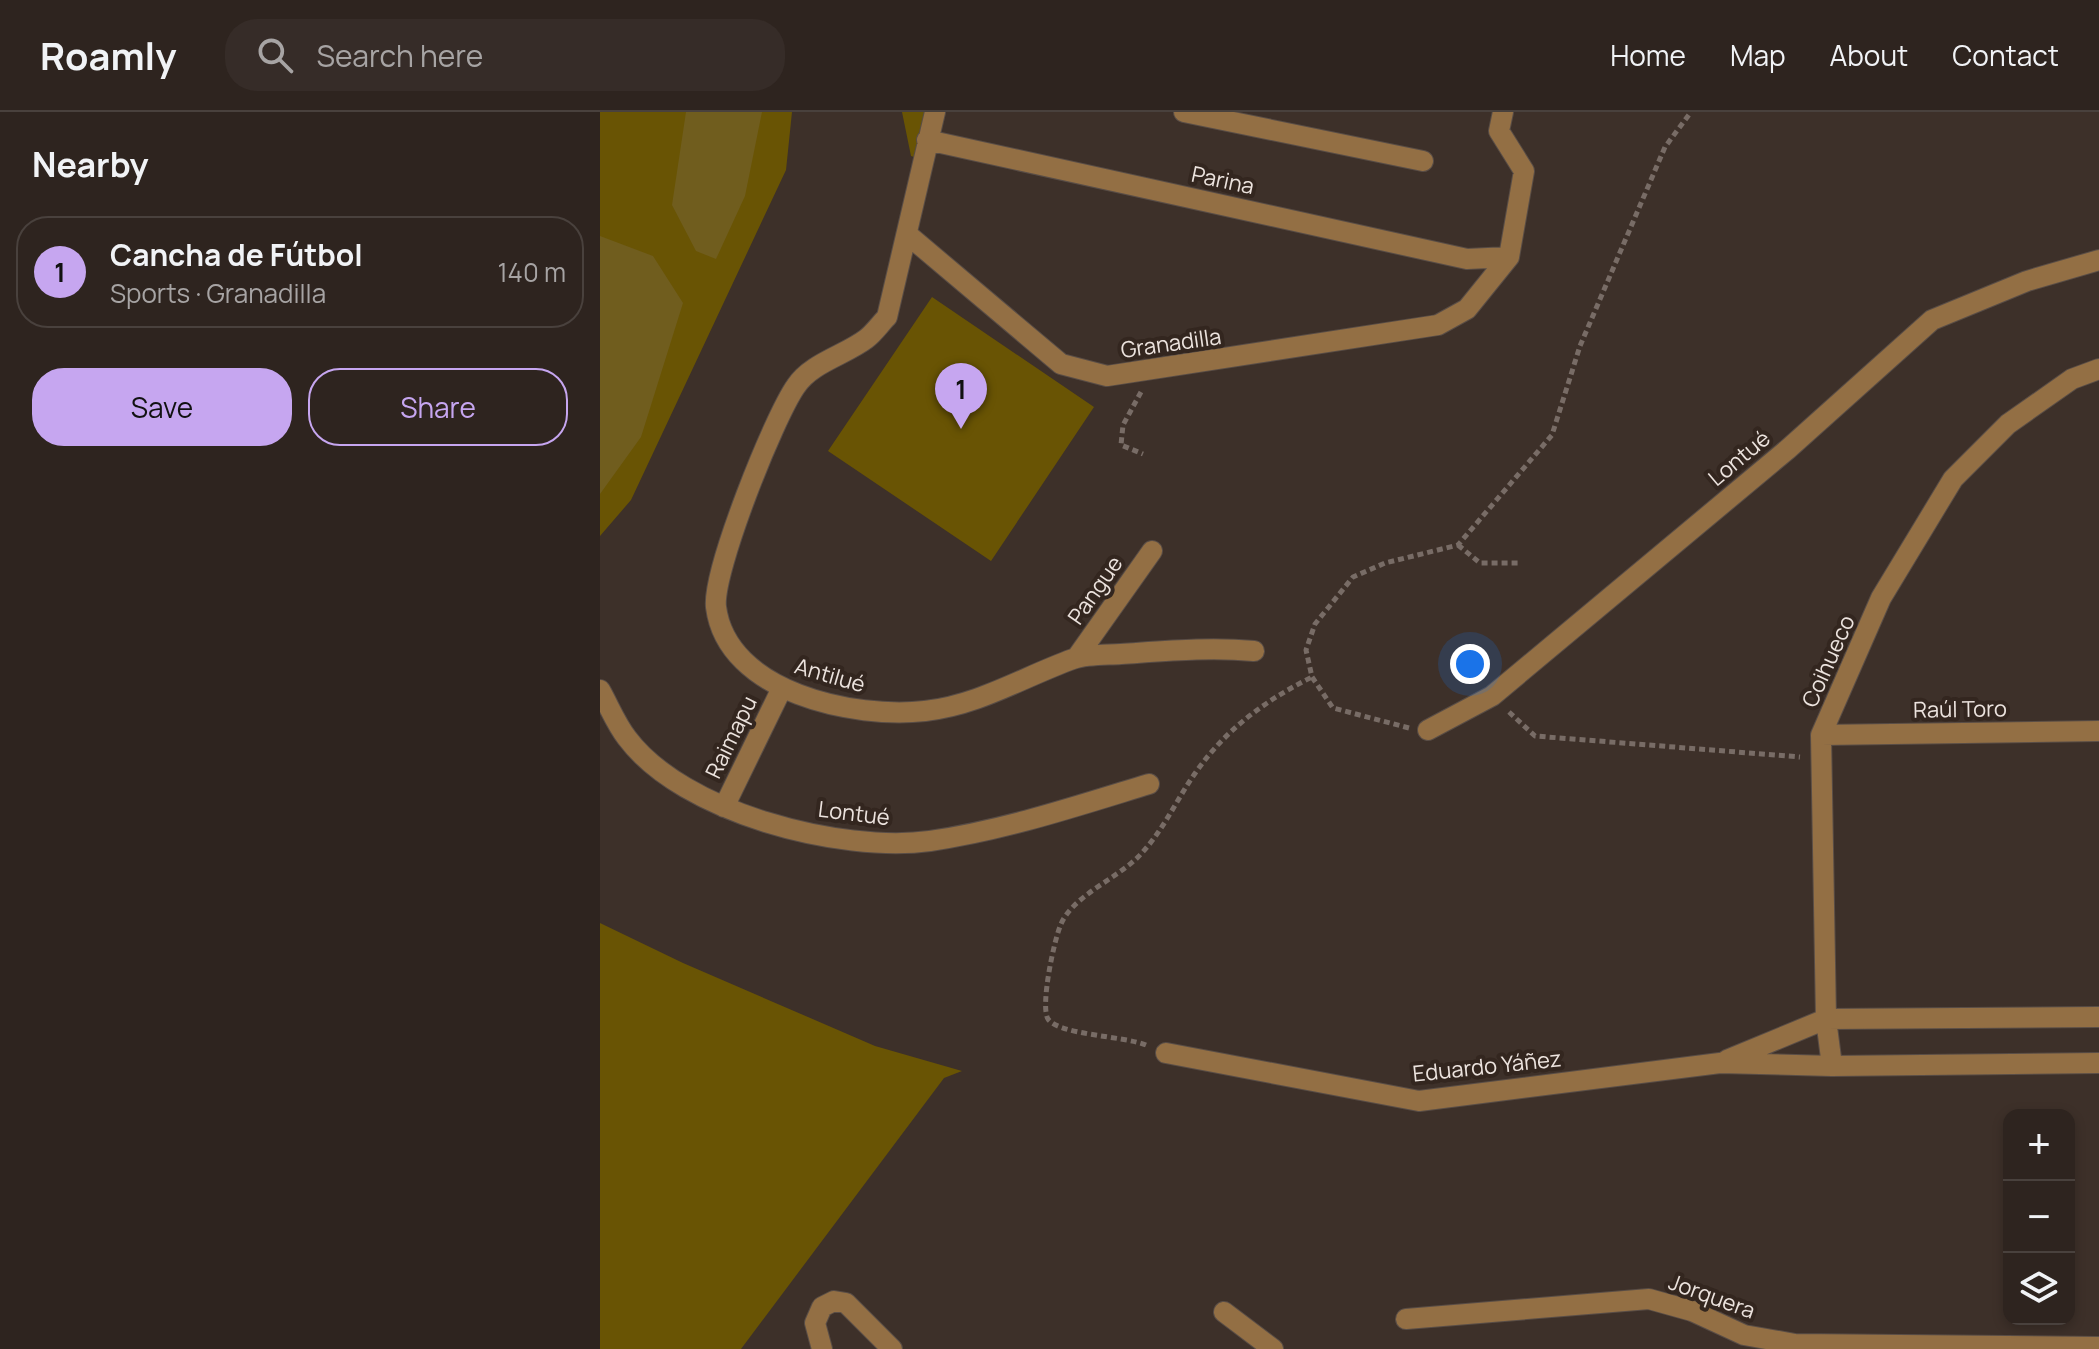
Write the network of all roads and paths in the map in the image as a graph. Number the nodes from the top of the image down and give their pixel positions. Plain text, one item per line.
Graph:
1 (935, 112) edge
2 (1184, 112) edge
3 (1503, 112) edge
4 (1691, 112) edge
5 (927, 140) junction
6 (1423, 161) dead end
7 (908, 235) junction
8 (1509, 257) junction
9 (2099, 260) edge
10 (2099, 369) edge
11 (1152, 370) junction
12 (1143, 454) dead end
13 (1458, 545) junction
14 (1152, 551) dead end
15 (1519, 563) dead end
16 (1254, 651) dead end
17 (1077, 657) junction
18 (1312, 677) junction
19 (782, 688) junction
20 (600, 690) edge
21 (1492, 696) junction
22 (1428, 730) joint
23 (2099, 731) edge
24 (1821, 735) junction
25 (1821, 759) junction
26 (1149, 784) dead end
27 (724, 807) junction
28 (2099, 1017) edge
29 (1826, 1019) junction
30 (1166, 1053) joint
31 (1720, 1063) junction
32 (2099, 1063) edge
33 (1832, 1066) junction
34 (1224, 1312) dead end
35 (1406, 1319) dead end
36 (2099, 1347) edge
37 (822, 1349) edge
38 (892, 1349) edge
39 (1273, 1349) edge

1 - 5 street, Antilué
2 - 6 street
3 - 8 street
4 - 13 path
5 - 7 street, Antilué
5 - 8 street, Parina
7 - 11 street, Granadilla
7 - 19 street, Antilué
8 - 11 street, Granadilla
9 - 21 street, Lontué
10 - 24 street, Coihueco
11 - 12 path
13 - 15 path
13 - 18 path
14 - 17 street, Pangue
16 - 17 street, Antilué
17 - 19 street, Antilué
18 - 22 path
18 - 30 path
19 - 27 street, Raimapu
20 - 27 street, Lontué
21 - 22 street, Lontué
21 - 25 path
23 - 24 street, Raúl Toro
24 - 25 street, Coihueco
25 - 29 street, Coihueco
26 - 27 street, Lontué
28 - 29 street, Eduardo Yáñez
29 - 31 street, Eduardo Yáñez
29 - 33 street, Coihueco
30 - 31 street, Eduardo Yáñez
31 - 33 street, Eduardo Yáñez
32 - 33 street, Eduardo Yáñez
34 - 39 street
35 - 36 street, Jorquera
37 - 38 street

